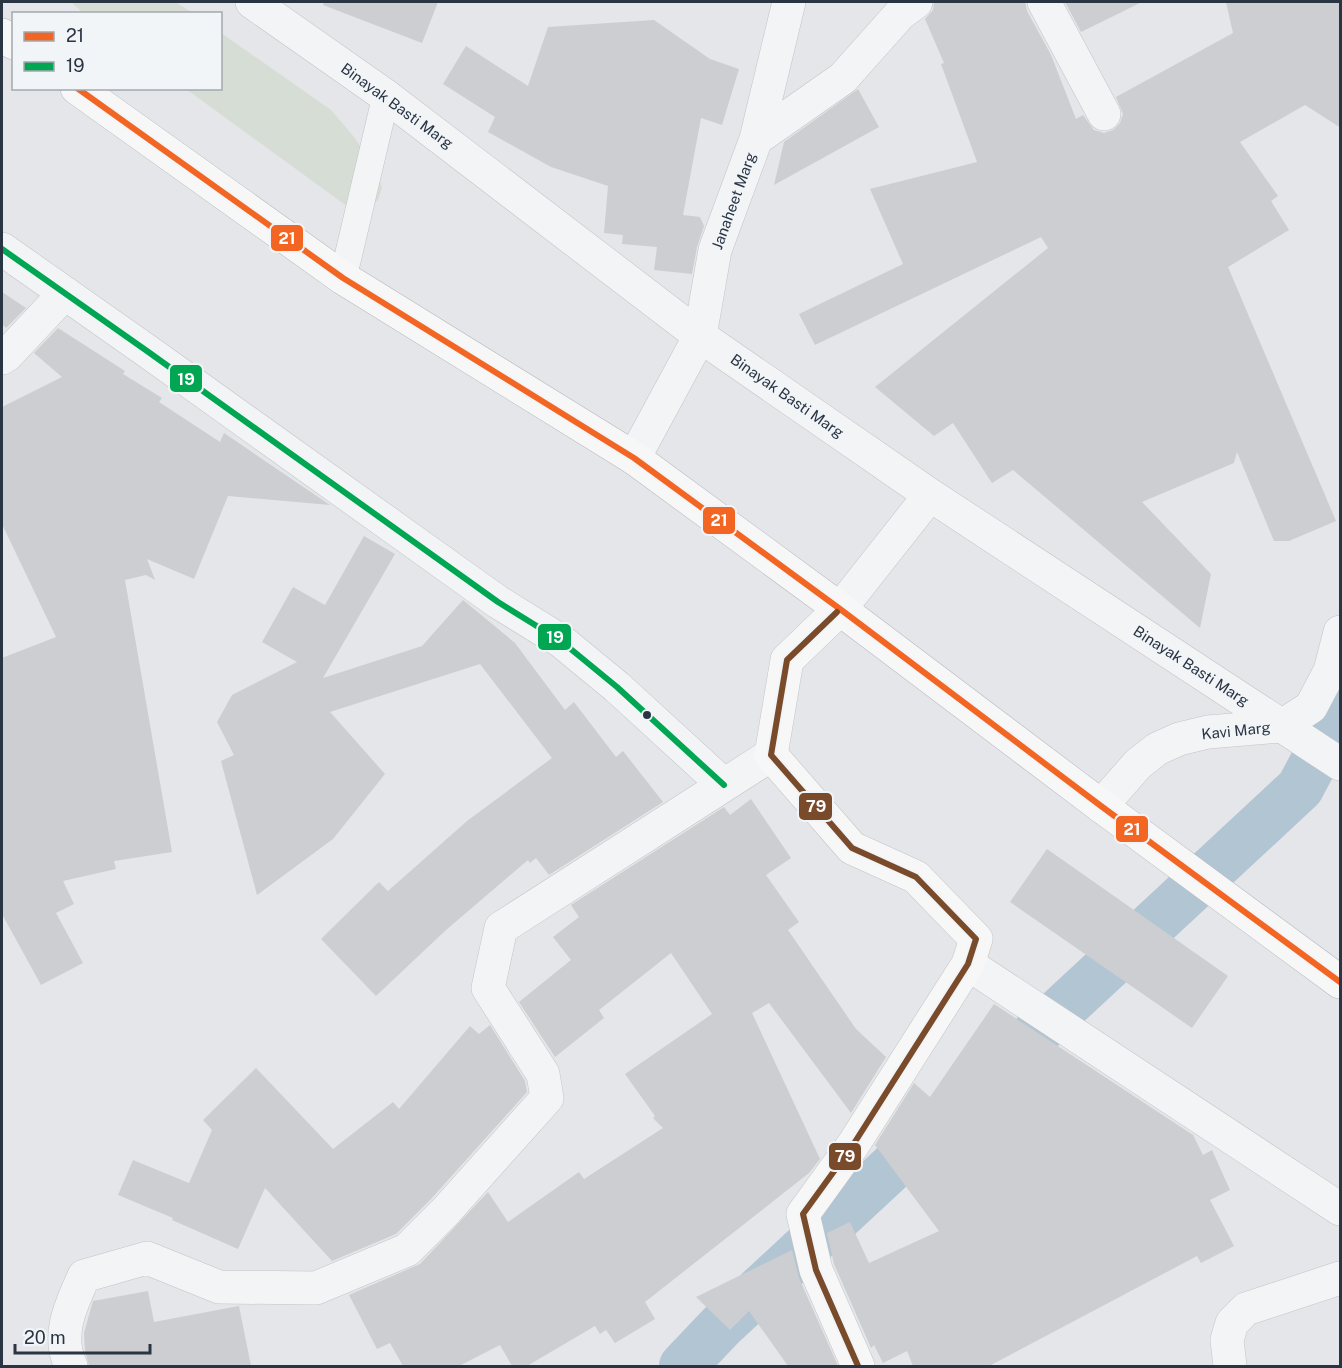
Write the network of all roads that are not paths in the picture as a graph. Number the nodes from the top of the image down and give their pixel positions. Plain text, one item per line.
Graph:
1 (252, 2) edge
2 (789, 2) edge
3 (916, 2) edge
4 (1044, 2) edge
5 (80, 90) edge
6 (386, 96) junction
7 (1104, 114) dead end
8 (756, 139) junction
9 (2, 249) edge
10 (343, 278) junction
11 (65, 293) junction
12 (700, 336) junction
13 (2, 358) edge
14 (634, 458) junction
15 (930, 495) junction
16 (840, 609) junction
17 (1341, 632) edge
18 (1282, 726) junction
19 (771, 755) junction
20 (1341, 764) edge
21 (724, 784) junction
22 (1101, 806) junction
23 (968, 964) junction
24 (1341, 982) edge
25 (1341, 1209) edge
26 (1341, 1278) edge
27 (71, 1366) edge
28 (858, 1366) edge
29 (1230, 1366) edge

1 - 6 street, Binayak Basti Marg
2 - 8 street, Janaheet Marg
3 - 8 street
4 - 7 street
5 - 10 main road
6 - 10 lane
6 - 12 street, Binayak Basti Marg
8 - 12 street, Janaheet Marg
9 - 11 street
10 - 14 main road
11 - 13 street
11 - 21 street
12 - 14 street, Janaheet Marg
12 - 15 street, Binayak Basti Marg
14 - 16 main road
15 - 16 street
15 - 18 street, Binayak Basti Marg
16 - 19 main road
16 - 22 main road
17 - 18 street, Kavi Marg
18 - 20 street, Binayak Basti Marg
18 - 22 street, Kavi Marg
19 - 21 street
19 - 23 main road
21 - 27 street
22 - 24 main road
23 - 25 street
23 - 28 main road
26 - 29 street

